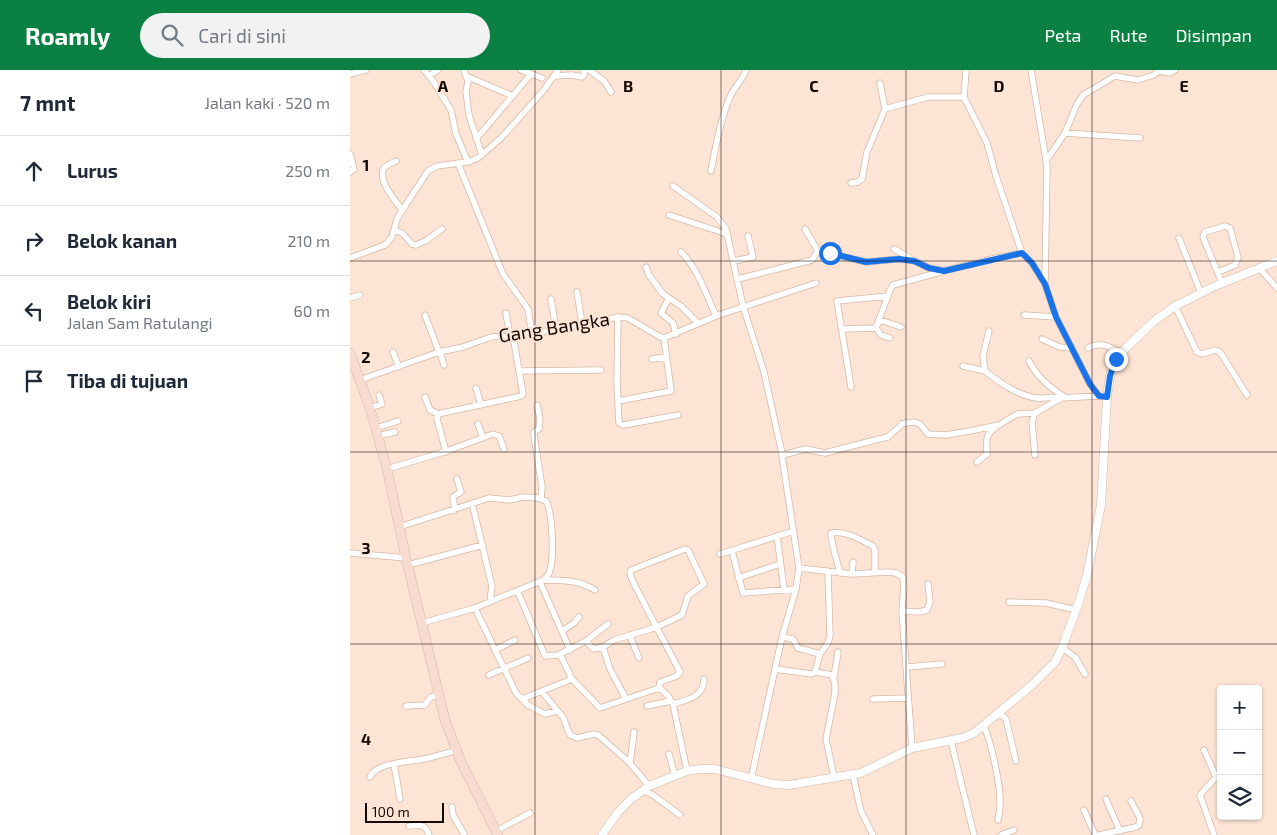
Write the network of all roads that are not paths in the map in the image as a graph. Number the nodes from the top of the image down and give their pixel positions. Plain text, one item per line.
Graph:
1 (366, 70) edge
2 (424, 70) edge
3 (438, 70) edge
4 (521, 70) edge
5 (558, 70) edge
6 (584, 70) edge
7 (589, 70) edge
8 (746, 70) edge
9 (966, 70) edge
10 (1031, 70) edge
11 (1175, 70) edge
12 (1159, 71) edge
13 (465, 73) edge
14 (350, 74) edge
15 (531, 74) junction
16 (429, 76) junction
17 (554, 76) junction
18 (542, 78) dead end
19 (880, 84) dead end
20 (611, 92) dead end
21 (513, 96) junction
22 (964, 97) junction
23 (885, 109) junction
24 (1065, 133) junction
25 (476, 138) junction
26 (1140, 138) dead end
27 (350, 154) edge
28 (482, 155) junction
29 (396, 161) dead end
30 (1046, 161) junction
31 (468, 162) junction
32 (458, 163) junction
33 (711, 171) dead end
34 (350, 172) edge
35 (851, 183) dead end
36 (673, 186) dead end
37 (402, 210) junction
38 (669, 215) dead end
39 (442, 229) dead end
40 (805, 229) dead end
41 (394, 230) junction
42 (727, 234) junction
43 (748, 236) dead end
44 (1179, 238) dead end
45 (894, 248) dead end
46 (818, 251) junction
47 (681, 252) dead end
48 (1022, 253) junction
49 (350, 258) edge
50 (734, 261) junction
51 (914, 261) junction
52 (1277, 261) edge
53 (646, 267) dead end
54 (1259, 268) junction
55 (944, 271) junction
56 (1218, 272) junction
57 (738, 279) junction
58 (816, 283) dead end
59 (1222, 283) junction
60 (1045, 284) junction
61 (1277, 288) edge
62 (577, 292) dead end
63 (1201, 293) junction
64 (360, 295) dead end
65 (888, 296) junction
66 (350, 298) edge
67 (669, 298) junction
68 (551, 299) dead end
69 (743, 306) junction
70 (1175, 306) junction
71 (506, 313) dead end
72 (424, 315) dead end
73 (1024, 315) dead end
74 (716, 316) junction
75 (618, 317) junction
76 (1056, 317) junction
77 (880, 320) junction
78 (582, 323) junction
79 (698, 323) junction
80 (901, 327) dead end
81 (876, 328) junction
82 (556, 329) junction
83 (843, 329) junction
84 (989, 331) dead end
85 (532, 334) junction
86 (676, 334) junction
87 (512, 336) junction
88 (664, 338) junction
89 (890, 338) dead end
90 (1042, 340) dead end
91 (1071, 348) junction
92 (1088, 348) dead end
93 (393, 352) dead end
94 (440, 352) junction
95 (350, 353) edge
96 (1121, 353) junction
97 (666, 357) junction
98 (652, 359) dead end
99 (1029, 362) dead end
100 (444, 366) dead end
101 (963, 366) dead end
102 (399, 367) junction
103 (601, 370) dead end
104 (520, 371) junction
105 (985, 371) junction
106 (360, 380) junction
107 (852, 387) dead end
108 (476, 388) dead end
109 (379, 395) dead end
110 (1247, 395) dead end
111 (1103, 396) junction
112 (425, 397) dead end
113 (1064, 398) junction
114 (618, 401) junction
115 (481, 405) junction
116 (537, 405) dead end
117 (370, 408) junction
118 (1035, 413) junction
119 (438, 414) junction
120 (678, 415) dead end
121 (398, 422) dead end
122 (478, 424) dead end
123 (999, 425) junction
124 (377, 432) junction
125 (395, 432) dead end
126 (483, 438) junction
127 (504, 449) dead end
128 (446, 452) junction
129 (782, 455) junction
130 (1035, 455) dead end
131 (977, 462) dead end
132 (387, 469) junction
133 (457, 479) dead end
134 (541, 498) junction
135 (472, 503) junction
136 (455, 510) junction
137 (400, 527) junction
138 (794, 531) junction
139 (777, 536) junction
140 (482, 545) junction
141 (732, 551) junction
142 (350, 553) edge
143 (720, 554) dead end
144 (407, 562) junction
145 (853, 562) dead end
146 (780, 564) junction
147 (799, 568) junction
148 (828, 571) junction
149 (875, 572) junction
150 (840, 573) junction
151 (852, 574) junction
152 (738, 578) junction
153 (542, 581) junction
154 (928, 584) dead end
155 (784, 589) junction
156 (796, 589) junction
157 (595, 590) dead end
158 (518, 592) junction
159 (490, 602) junction
160 (1009, 602) dead end
161 (475, 608) junction
162 (1076, 610) junction
163 (902, 611) junction
164 (579, 617) dead end
165 (422, 623) junction
166 (608, 624) dead end
167 (657, 627) junction
168 (562, 631) junction
169 (630, 636) junction
170 (782, 637) junction
171 (515, 640) dead end
172 (586, 642) junction
173 (603, 647) junction
174 (1062, 648) junction
175 (495, 650) junction
176 (570, 650) junction
177 (838, 652) dead end
178 (560, 654) junction
179 (820, 654) junction
180 (528, 658) dead end
181 (639, 658) dead end
182 (942, 664) dead end
183 (907, 666) junction
184 (504, 668) junction
185 (776, 669) junction
186 (815, 672) junction
187 (1085, 674) dead end
188 (489, 675) dead end
189 (834, 677) junction
190 (572, 679) junction
191 (704, 679) dead end
192 (659, 688) junction
193 (542, 692) junction
194 (439, 694) junction
195 (908, 698) junction
196 (522, 699) junction
197 (626, 699) junction
198 (873, 699) dead end
199 (672, 702) junction
200 (406, 706) dead end
201 (647, 706) dead end
202 (557, 711) junction
203 (997, 715) junction
204 (984, 726) junction
205 (634, 732) dead end
206 (951, 741) junction
207 (912, 748) junction
208 (1204, 750) dead end
209 (455, 751) junction
210 (669, 754) dead end
211 (1016, 761) dead end
212 (394, 764) junction
213 (630, 764) junction
214 (687, 771) junction
215 (853, 775) junction
216 (675, 776) junction
217 (370, 777) dead end
218 (834, 777) junction
219 (751, 778) junction
220 (646, 788) junction
221 (1106, 799) dead end
222 (400, 800) dead end
223 (1131, 801) dead end
224 (452, 807) dead end
225 (1084, 810) dead end
226 (530, 813) dead end
227 (680, 815) dead end
228 (998, 820) dead end
229 (409, 826) dead end
230 (1014, 830) dead end
231 (1120, 831) junction
232 (497, 834) edge
233 (429, 835) edge
234 (464, 835) edge
235 (602, 835) edge
236 (873, 835) edge
237 (974, 835) edge
238 (1001, 835) edge
239 (1095, 835) edge
240 (1099, 835) edge
241 (1214, 835) edge

1 - 14 street
2 - 16 street
3 - 16 street
4 - 15 street
5 - 17 street
6 - 17 street
7 - 20 street
8 - 33 street
9 - 22 street
10 - 30 street
11 - 12 street
12 - 24 street
13 - 21 street
13 - 25 street
15 - 18 street
15 - 21 street
16 - 31 street
17 - 28 street
19 - 23 street
21 - 25 street
22 - 23 street
22 - 48 street
23 - 35 street
24 - 26 street
24 - 30 street
25 - 28 street
27 - 34 street
28 - 31 street
29 - 37 street
30 - 60 street
31 - 32 street
32 - 37 street
32 - 85 street
36 - 42 street
37 - 41 street
38 - 42 street
39 - 41 street
40 - 46 street
41 - 49 street
42 - 50 street
43 - 50 street
44 - 63 street
45 - 51 street
46 - 51 street
46 - 57 street
47 - 74 street
48 - 55 street
48 - 60 street
50 - 57 street
51 - 55 street
52 - 54 street
53 - 67 street
54 - 59 street
54 - 61 street
55 - 65 street
56 - 56 street
56 - 59 street
57 - 69 street
58 - 69 street
59 - 63 street
60 - 76 street
62 - 78 street
63 - 70 street
64 - 66 street
65 - 77 street
65 - 83 street
67 - 79 street
67 - 86 street
68 - 82 street
69 - 74 street
69 - 129 street
70 - 96 street
70 - 110 street
71 - 87 street
72 - 94 street
73 - 76 street
74 - 79 street
75 - 78 street, Gang Bangka
75 - 88 street, Gang Bangka
75 - 114 street
76 - 91 street
77 - 80 street
77 - 81 street
78 - 82 street, Gang Bangka
79 - 86 street
81 - 83 street
81 - 89 street
82 - 85 street, Gang Bangka
83 - 107 street
84 - 105 street
85 - 87 street, Gang Bangka
86 - 88 street
87 - 94 street, Gang Bangka
87 - 104 street
88 - 97 street
90 - 91 street
91 - 111 street
92 - 96 street
93 - 102 street
94 - 100 street
94 - 102 street, Gang Bangka
95 - 106 main road
96 - 111 street
97 - 98 street
97 - 114 street
99 - 113 street
101 - 105 street
102 - 106 street, Gang Bangka
103 - 104 street
104 - 115 street
105 - 113 street
106 - 117 main road
108 - 115 street
109 - 117 street
111 - 113 street
111 - 162 street
112 - 119 street
113 - 118 street
114 - 120 street
115 - 119 street
116 - 134 street
117 - 124 main road
118 - 123 street
118 - 130 street
119 - 128 street
121 - 124 street
122 - 126 street
123 - 129 street
123 - 131 street
124 - 125 street
124 - 132 main road
126 - 127 street
126 - 128 street
128 - 132 street
129 - 138 street
132 - 137 main road
133 - 136 street
134 - 135 street
134 - 153 street
135 - 136 street
135 - 140 street
136 - 137 street
137 - 144 main road
138 - 139 street
138 - 147 street
139 - 141 street
139 - 146 street
140 - 144 street
140 - 159 street
141 - 143 street
141 - 152 street
142 - 144 street
144 - 165 main road
145 - 151 street
146 - 152 street
146 - 155 street
147 - 148 street
147 - 156 street
148 - 150 street
148 - 179 street
149 - 150 street
149 - 151 street
149 - 163 street
150 - 151 street
152 - 155 street
153 - 157 street
153 - 158 street
153 - 168 street
154 - 163 street
155 - 156 street
156 - 170 street
158 - 159 street
158 - 178 street
159 - 161 street
160 - 162 street
161 - 165 street
161 - 175 street
162 - 174 street
163 - 183 street
164 - 168 street
165 - 194 main road
166 - 172 street
167 - 167 street
167 - 169 street
167 - 192 street
168 - 176 street
169 - 173 street
169 - 181 street
170 - 179 street
170 - 185 street
171 - 175 street
172 - 173 street
172 - 176 street
173 - 197 street
174 - 187 street
174 - 203 street
175 - 184 street
176 - 178 street
177 - 189 street
178 - 190 street
179 - 186 street
180 - 184 street
182 - 183 street
183 - 195 street
184 - 188 street
184 - 196 street
185 - 186 street
185 - 219 street
186 - 189 street
189 - 218 street
190 - 193 street
190 - 197 street
191 - 199 street
192 - 197 street
192 - 199 street
193 - 196 street
193 - 202 street
194 - 200 street
194 - 209 main road
195 - 198 street
195 - 207 street
196 - 202 street
199 - 201 street
199 - 214 street
202 - 213 street
203 - 204 street
203 - 211 street
204 - 206 street
204 - 228 street
205 - 213 street
206 - 207 street
206 - 237 street
207 - 215 street
208 - 241 street
209 - 212 street
209 - 232 main road
210 - 216 street
212 - 217 street
212 - 222 street
213 - 220 street
214 - 216 street
214 - 219 street
215 - 218 street
215 - 236 street
216 - 220 street
218 - 219 street
220 - 227 street
220 - 235 street
221 - 231 street
223 - 231 street
224 - 234 street
225 - 239 street
226 - 232 street
229 - 233 street
230 - 238 street
231 - 240 street

